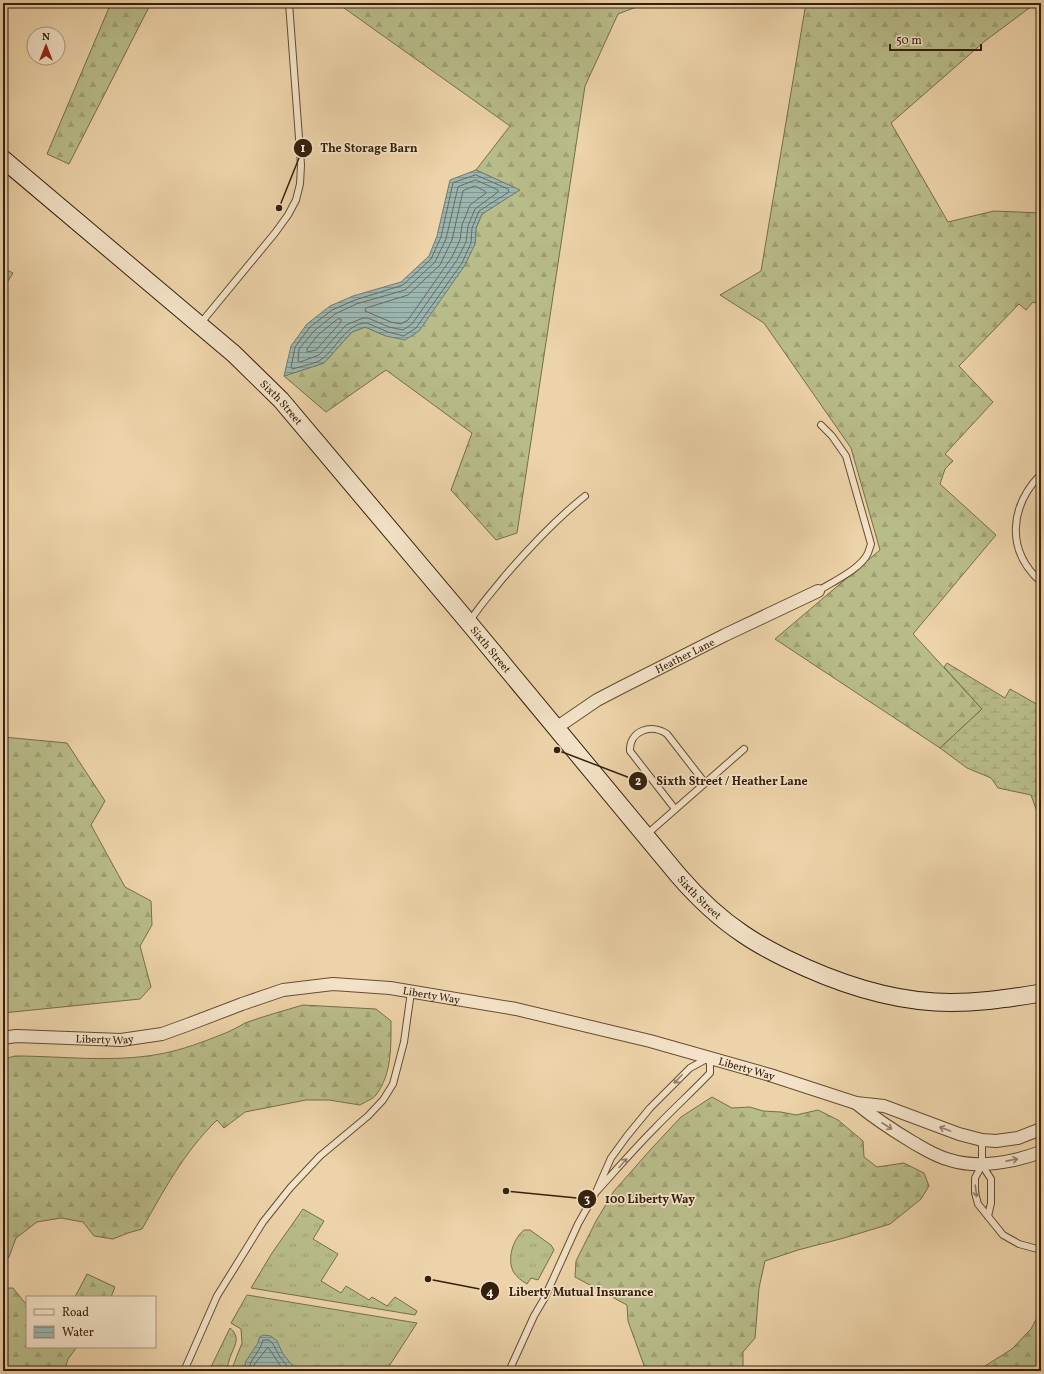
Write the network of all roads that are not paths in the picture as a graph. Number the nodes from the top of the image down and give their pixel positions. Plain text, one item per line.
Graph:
1 (289, 3) edge
2 (3, 160) edge
3 (200, 324) junction
4 (821, 425) dead end
5 (1041, 474) edge
6 (585, 496) dead end
7 (1041, 582) edge
8 (818, 591) joint
9 (469, 623) junction
10 (556, 728) junction
11 (744, 749) dead end
12 (705, 783) junction
13 (675, 809) junction
14 (645, 836) junction
15 (411, 992) junction
16 (1041, 993) edge
17 (3, 1038) edge
18 (710, 1057) junction
19 (856, 1103) junction
20 (1041, 1129) edge
21 (982, 1140) junction
22 (1041, 1152) edge
23 (982, 1164) junction
24 (596, 1192) junction
25 (988, 1216) junction
26 (1041, 1250) edge
27 (184, 1371) edge
28 (509, 1371) edge

1 - 3 lane
2 - 3 main road, Sixth Street
3 - 9 main road, Sixth Street
4 - 8 lane
5 - 7 lane
6 - 9 lane
8 - 10 street, Heather Lane
9 - 10 main road, Sixth Street
10 - 14 main road, Sixth Street
11 - 12 lane
12 - 13 lane
12 - 13 lane
13 - 14 lane
14 - 16 main road, Sixth Street
15 - 17 street, Liberty Way
15 - 18 street, Liberty Way
15 - 27 lane
18 - 19 street, Liberty Way
18 -> 24 lane
24 -> 18 lane
21 -> 19 street, Liberty Way
19 -> 23 street, Liberty Way
20 - 21 street, Liberty Way
21 - 23 lane
23 -> 22 street, Liberty Way
23 - 25 lane
23 -> 25 lane
24 - 28 lane
25 - 26 lane

